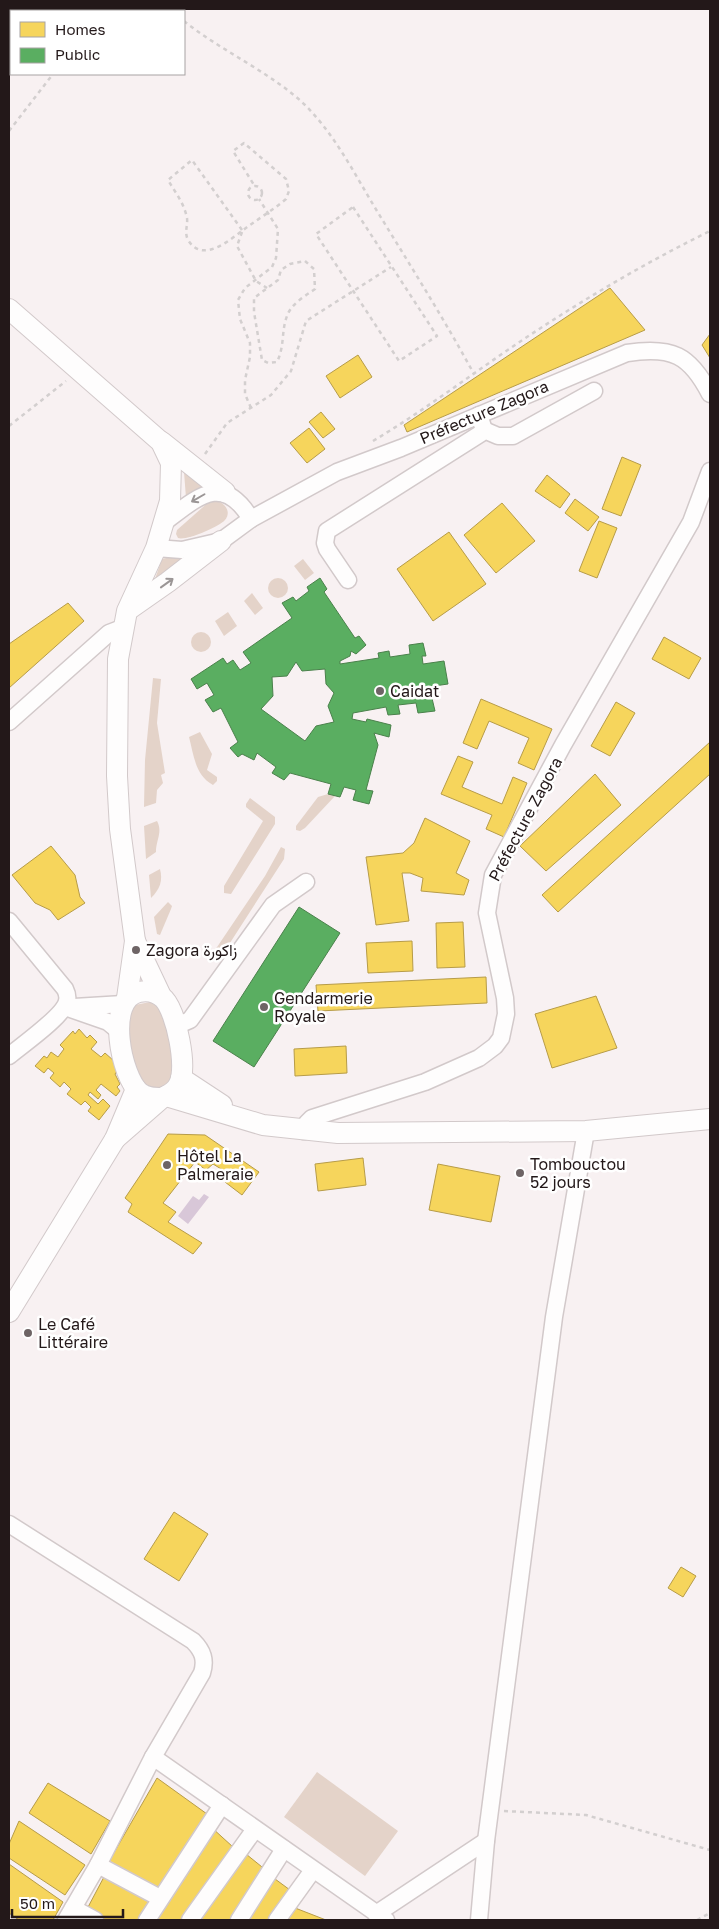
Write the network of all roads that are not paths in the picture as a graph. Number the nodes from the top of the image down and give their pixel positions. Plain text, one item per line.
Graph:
1 (9, 309) edge
2 (594, 391) dead end
3 (710, 394) edge
4 (482, 422) junction
5 (161, 442) junction
6 (710, 471) edge
7 (225, 492) junction
8 (250, 519) junction
9 (166, 521) junction
10 (221, 541) junction
11 (156, 548) junction
12 (348, 580) dead end
13 (124, 619) junction
14 (9, 722) edge
15 (306, 882) dead end
16 (9, 921) edge
17 (135, 941) junction
18 (160, 996) junction
19 (125, 1001) junction
20 (64, 1007) junction
21 (176, 1026) junction
22 (120, 1032) junction
23 (9, 1056) edge
24 (182, 1078) junction
25 (136, 1089) junction
26 (164, 1097) junction
27 (710, 1119) edge
28 (247, 1121) junction
29 (304, 1131) junction
30 (586, 1132) junction
31 (115, 1140) junction
32 (9, 1312) edge
33 (9, 1524) edge
34 (152, 1757) junction
35 (222, 1805) junction
36 (254, 1828) junction
37 (486, 1842) junction
38 (284, 1849) junction
39 (98, 1865) junction
40 (313, 1870) junction
41 (160, 1898) junction
42 (69, 1914) edge
43 (381, 1917) edge
44 (95, 1920) edge
45 (146, 1920) edge
46 (190, 1920) edge
47 (239, 1920) edge
48 (277, 1920) edge
49 (479, 1920) edge

1 - 5 main road
2 - 4 street
3 - 4 street, Préfecture Zagora
4 - 8 street, Préfecture Zagora
4 - 12 street
5 - 7 main road
5 - 9 main road
6 - 29 street, Préfecture Zagora
7 - 8 street
7 -> 9 street
8 - 10 street, Préfecture Zagora
9 - 11 main road
10 - 11 street
13 -> 10 main road
11 - 13 main road
13 - 14 street
13 - 17 main road
15 - 21 street
16 - 20 street
17 - 18 main road
17 - 19 main road
18 - 19 main road
18 - 21 main road
19 - 20 street
19 - 22 main road
20 - 22 street
20 - 23 street
21 - 24 main road
22 - 25 main road
24 - 26 main road
24 - 28 main road
25 - 26 main road
25 - 31 main road
26 - 28 main road
26 - 31 main road
27 - 30 main road
28 - 29 main road
29 - 30 main road
30 - 37 street
31 - 32 main road
33 - 34 street
34 - 35 street
34 - 39 street
35 - 36 street
35 - 41 street
36 - 38 street
36 - 46 street
37 - 43 street
37 - 49 street
38 - 40 street
38 - 47 street
39 - 41 street
39 - 42 street
40 - 43 street
40 - 48 street
41 - 45 street
42 - 44 street

